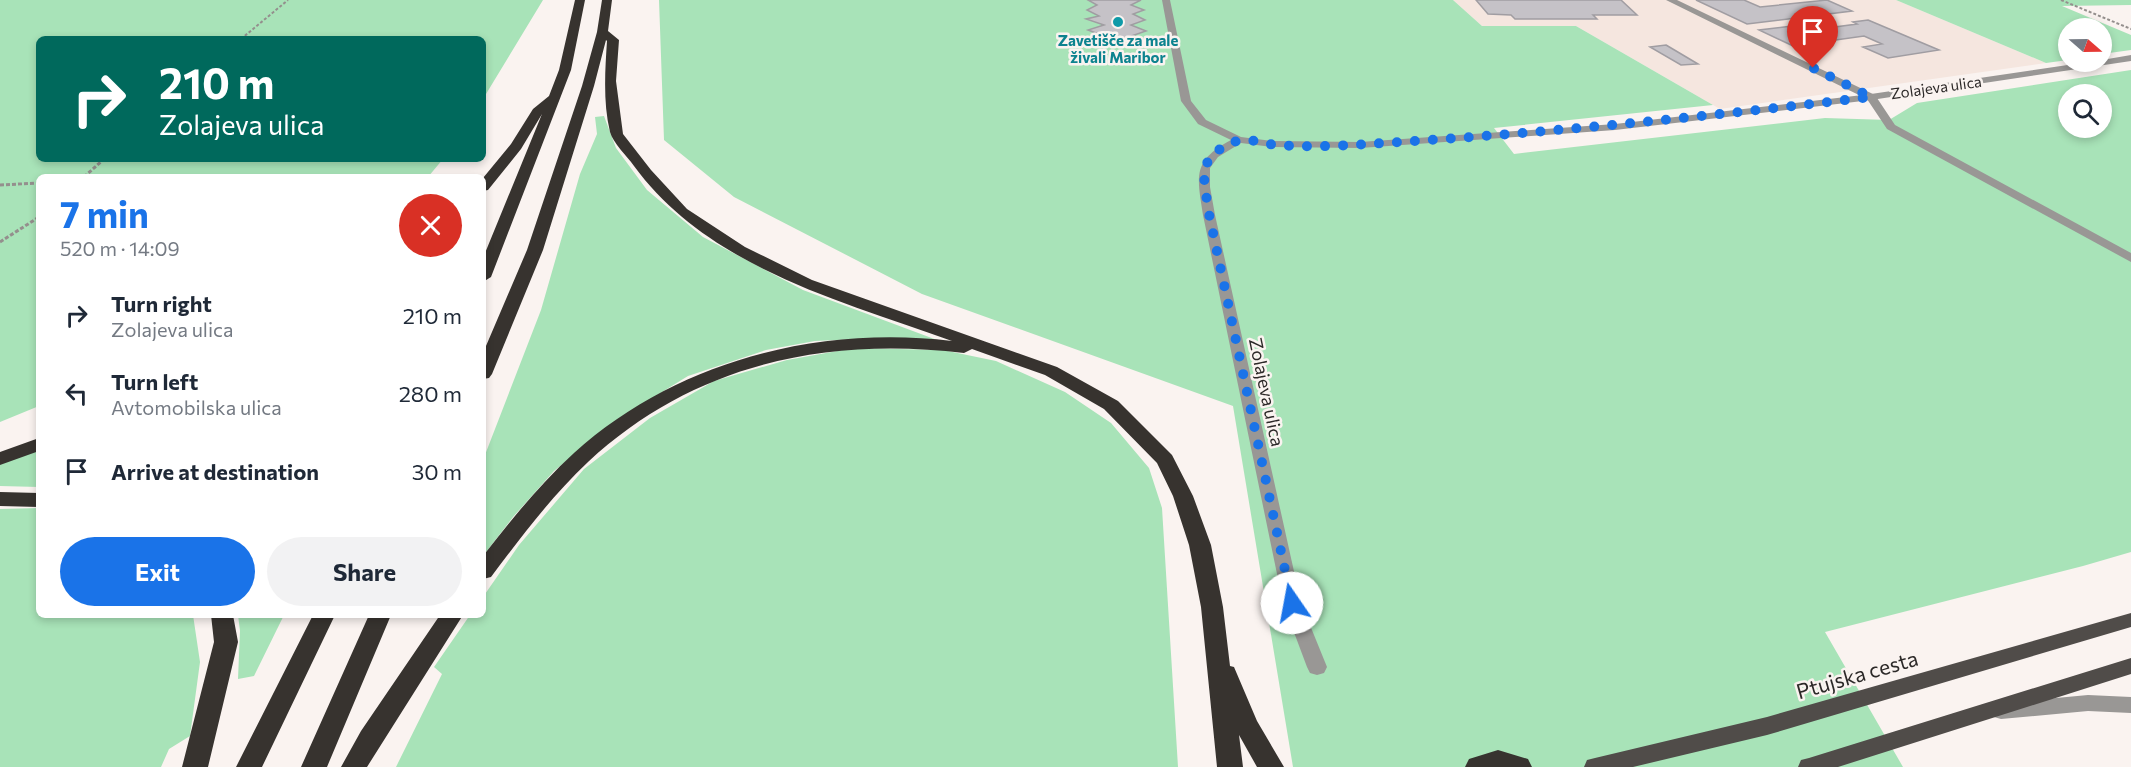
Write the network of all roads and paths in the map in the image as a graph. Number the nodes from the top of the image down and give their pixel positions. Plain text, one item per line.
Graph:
1 (288, 0) edge
2 (580, 0) edge
3 (607, 0) edge
4 (1166, 0) edge
5 (1670, 0) edge
6 (2061, 0) edge
7 (2131, 29) edge
8 (602, 32) junction
9 (245, 36) edge
10 (2131, 58) edge
11 (1871, 97) junction
12 (555, 98) junction
13 (1239, 140) junction
14 (101, 162) edge
15 (87, 174) edge
16 (36, 183) edge
17 (486, 183) edge
18 (0, 185) edge
19 (36, 219) edge
20 (0, 242) edge
21 (2131, 258) edge
22 (486, 270) edge
23 (1007, 356) junction
24 (486, 367) edge
25 (36, 445) edge
26 (0, 459) edge
27 (0, 500) edge
28 (36, 500) edge
29 (486, 567) edge
30 (222, 618) edge
31 (323, 618) edge
32 (379, 618) edge
33 (450, 618) edge
34 (2131, 620) edge
35 (1218, 653) junction
36 (2131, 666) edge
37 (1317, 667) dead end
38 (2131, 705) edge
39 (1980, 712) junction
40 (195, 767) edge
41 (249, 767) edge
42 (314, 767) edge
43 (354, 767) edge
44 (1230, 767) edge
45 (1271, 767) edge
46 (1478, 767) edge
47 (1518, 767) edge
48 (1595, 767) edge
49 (1809, 767) edge

1 - 9 path
2 - 12 highway
3 - 8 highway
4 - 13 street, Zolajeva ulica
5 - 11 street
6 - 7 path
8 - 23 highway
8 - 24 highway
10 - 11 street, Zolajeva ulica
11 - 13 street, Zolajeva ulica
11 - 21 street
12 - 17 highway
12 - 22 highway
13 - 37 street, Zolajeva ulica
14 - 15 path
16 - 18 path
19 - 20 path
23 - 29 highway
23 - 35 highway
25 - 26 highway
27 - 28 highway
30 - 40 highway
31 - 41 highway
32 - 42 highway
33 - 43 highway
34 - 48 main road, Ptujska cesta
35 - 44 highway
35 - 45 highway
36 - 39 main road
38 - 39 street
39 - 49 main road
46 - 47 highway

